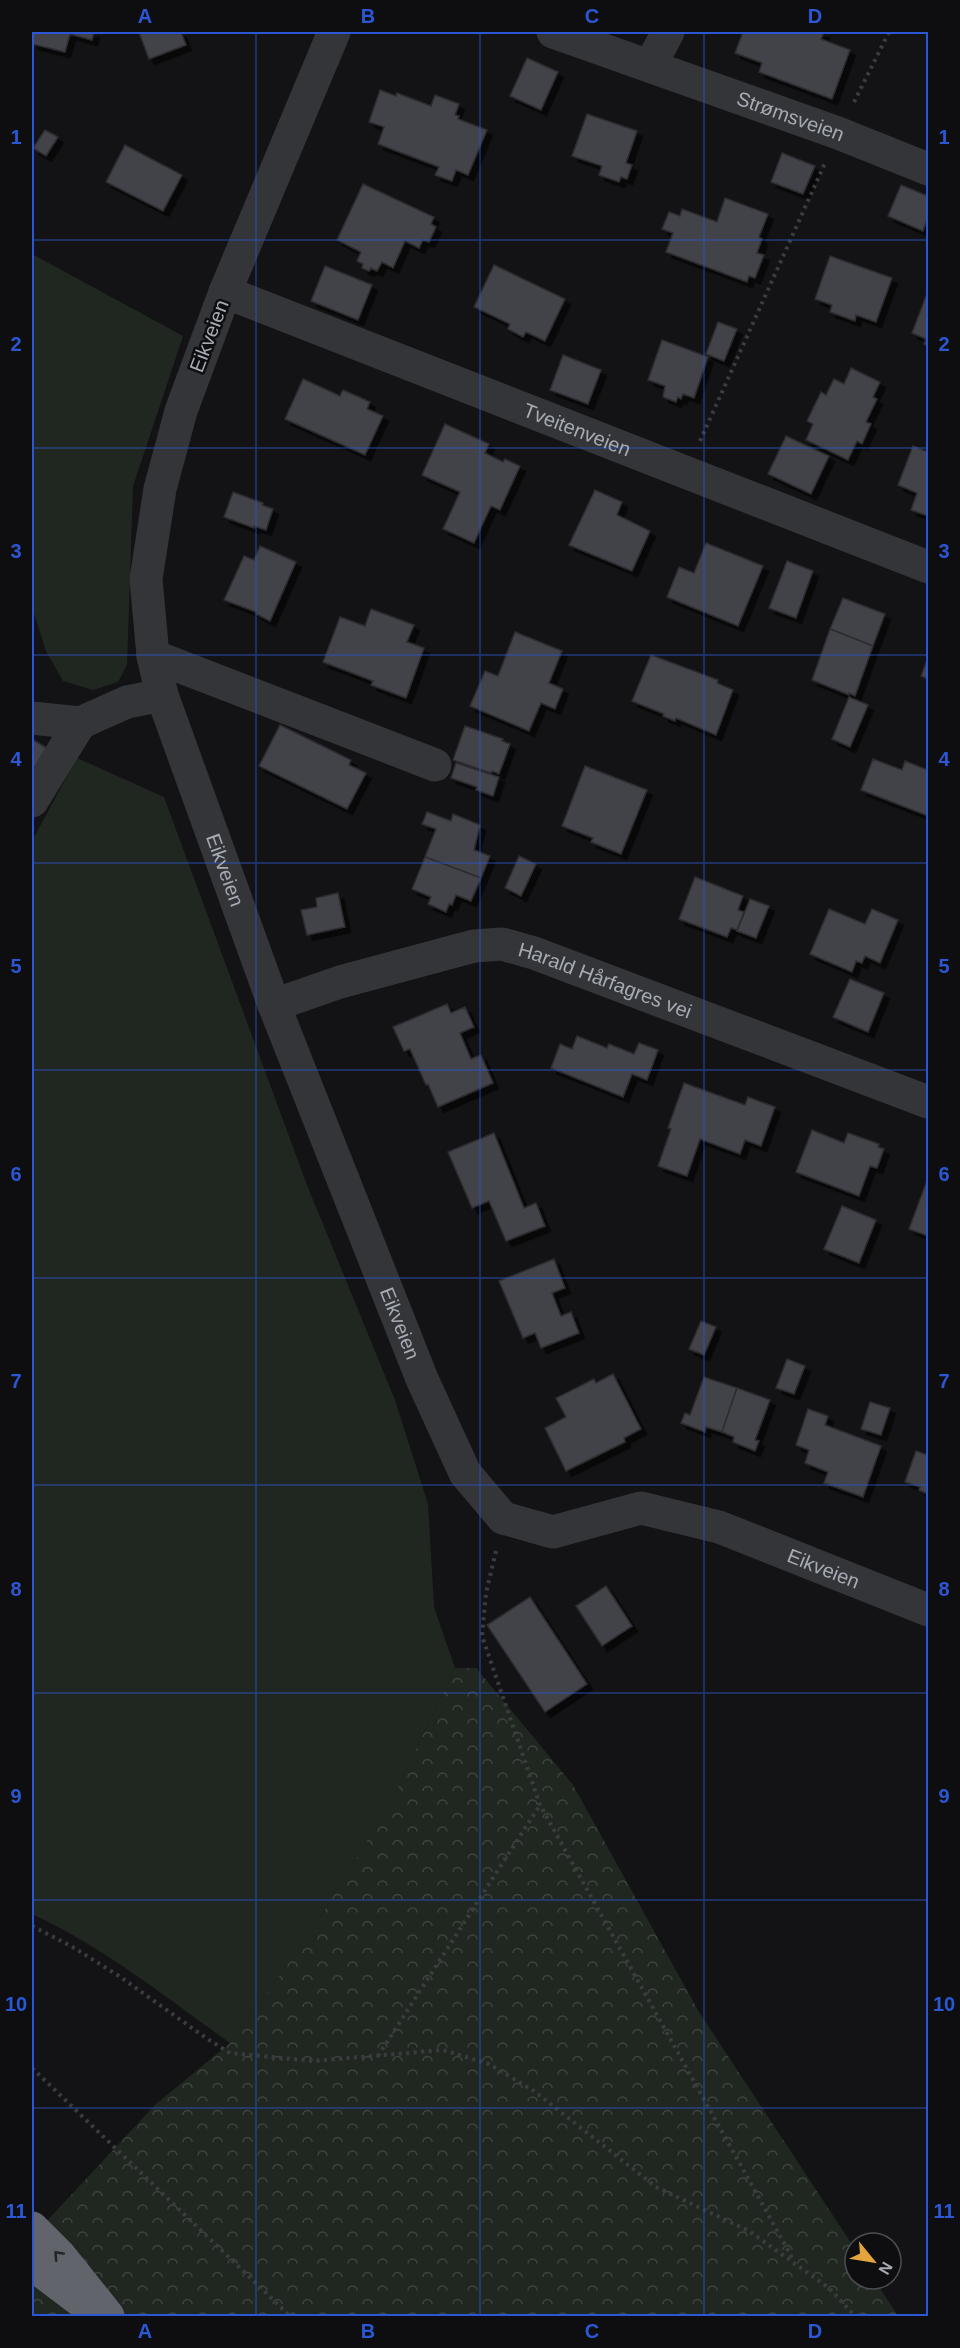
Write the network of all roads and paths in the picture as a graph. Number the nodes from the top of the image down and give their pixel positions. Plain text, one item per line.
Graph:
1 (334, 32) edge
2 (553, 32) edge
3 (668, 32) edge
4 (889, 32) edge
5 (650, 66) junction
6 (838, 133) junction
7 (928, 169) edge
8 (225, 292) junction
9 (687, 471) junction
10 (928, 567) edge
11 (153, 656) junction
12 (162, 695) junction
13 (32, 718) edge
14 (80, 723) junction
15 (435, 765) dead end
16 (32, 801) edge
17 (274, 1005) junction
18 (928, 1102) edge
19 (503, 1518) junction
20 (928, 1610) edge
21 (540, 1805) junction
22 (32, 1926) edge
23 (378, 2056) junction
24 (32, 2068) edge
25 (32, 2229) edge
26 (32, 2264) edge
27 (796, 2264) junction
28 (103, 2316) edge
29 (108, 2316) edge
30 (290, 2316) edge
31 (855, 2316) edge

1 - 8 street, Eikveien
2 - 5 street, Strømsveien
3 - 5 street
4 - 6 path
5 - 6 street, Strømsveien
6 - 7 street, Strømsveien
6 - 9 path
8 - 9 street, Tveitenveien
8 - 11 street, Eikveien
9 - 10 street, Tveitenveien
11 - 12 street, Eikveien
11 - 15 street
12 - 14 street
12 - 17 street, Eikveien
13 - 14 street
14 - 16 street
17 - 18 street, Harald Hårfagres vei
17 - 19 street, Eikveien
19 - 20 street, Eikveien
19 - 21 path
21 - 23 path
21 - 27 path
22 - 23 path
23 - 27 path
24 - 30 path
29 -> 25 highway
26 - 28 highway
27 - 31 path

